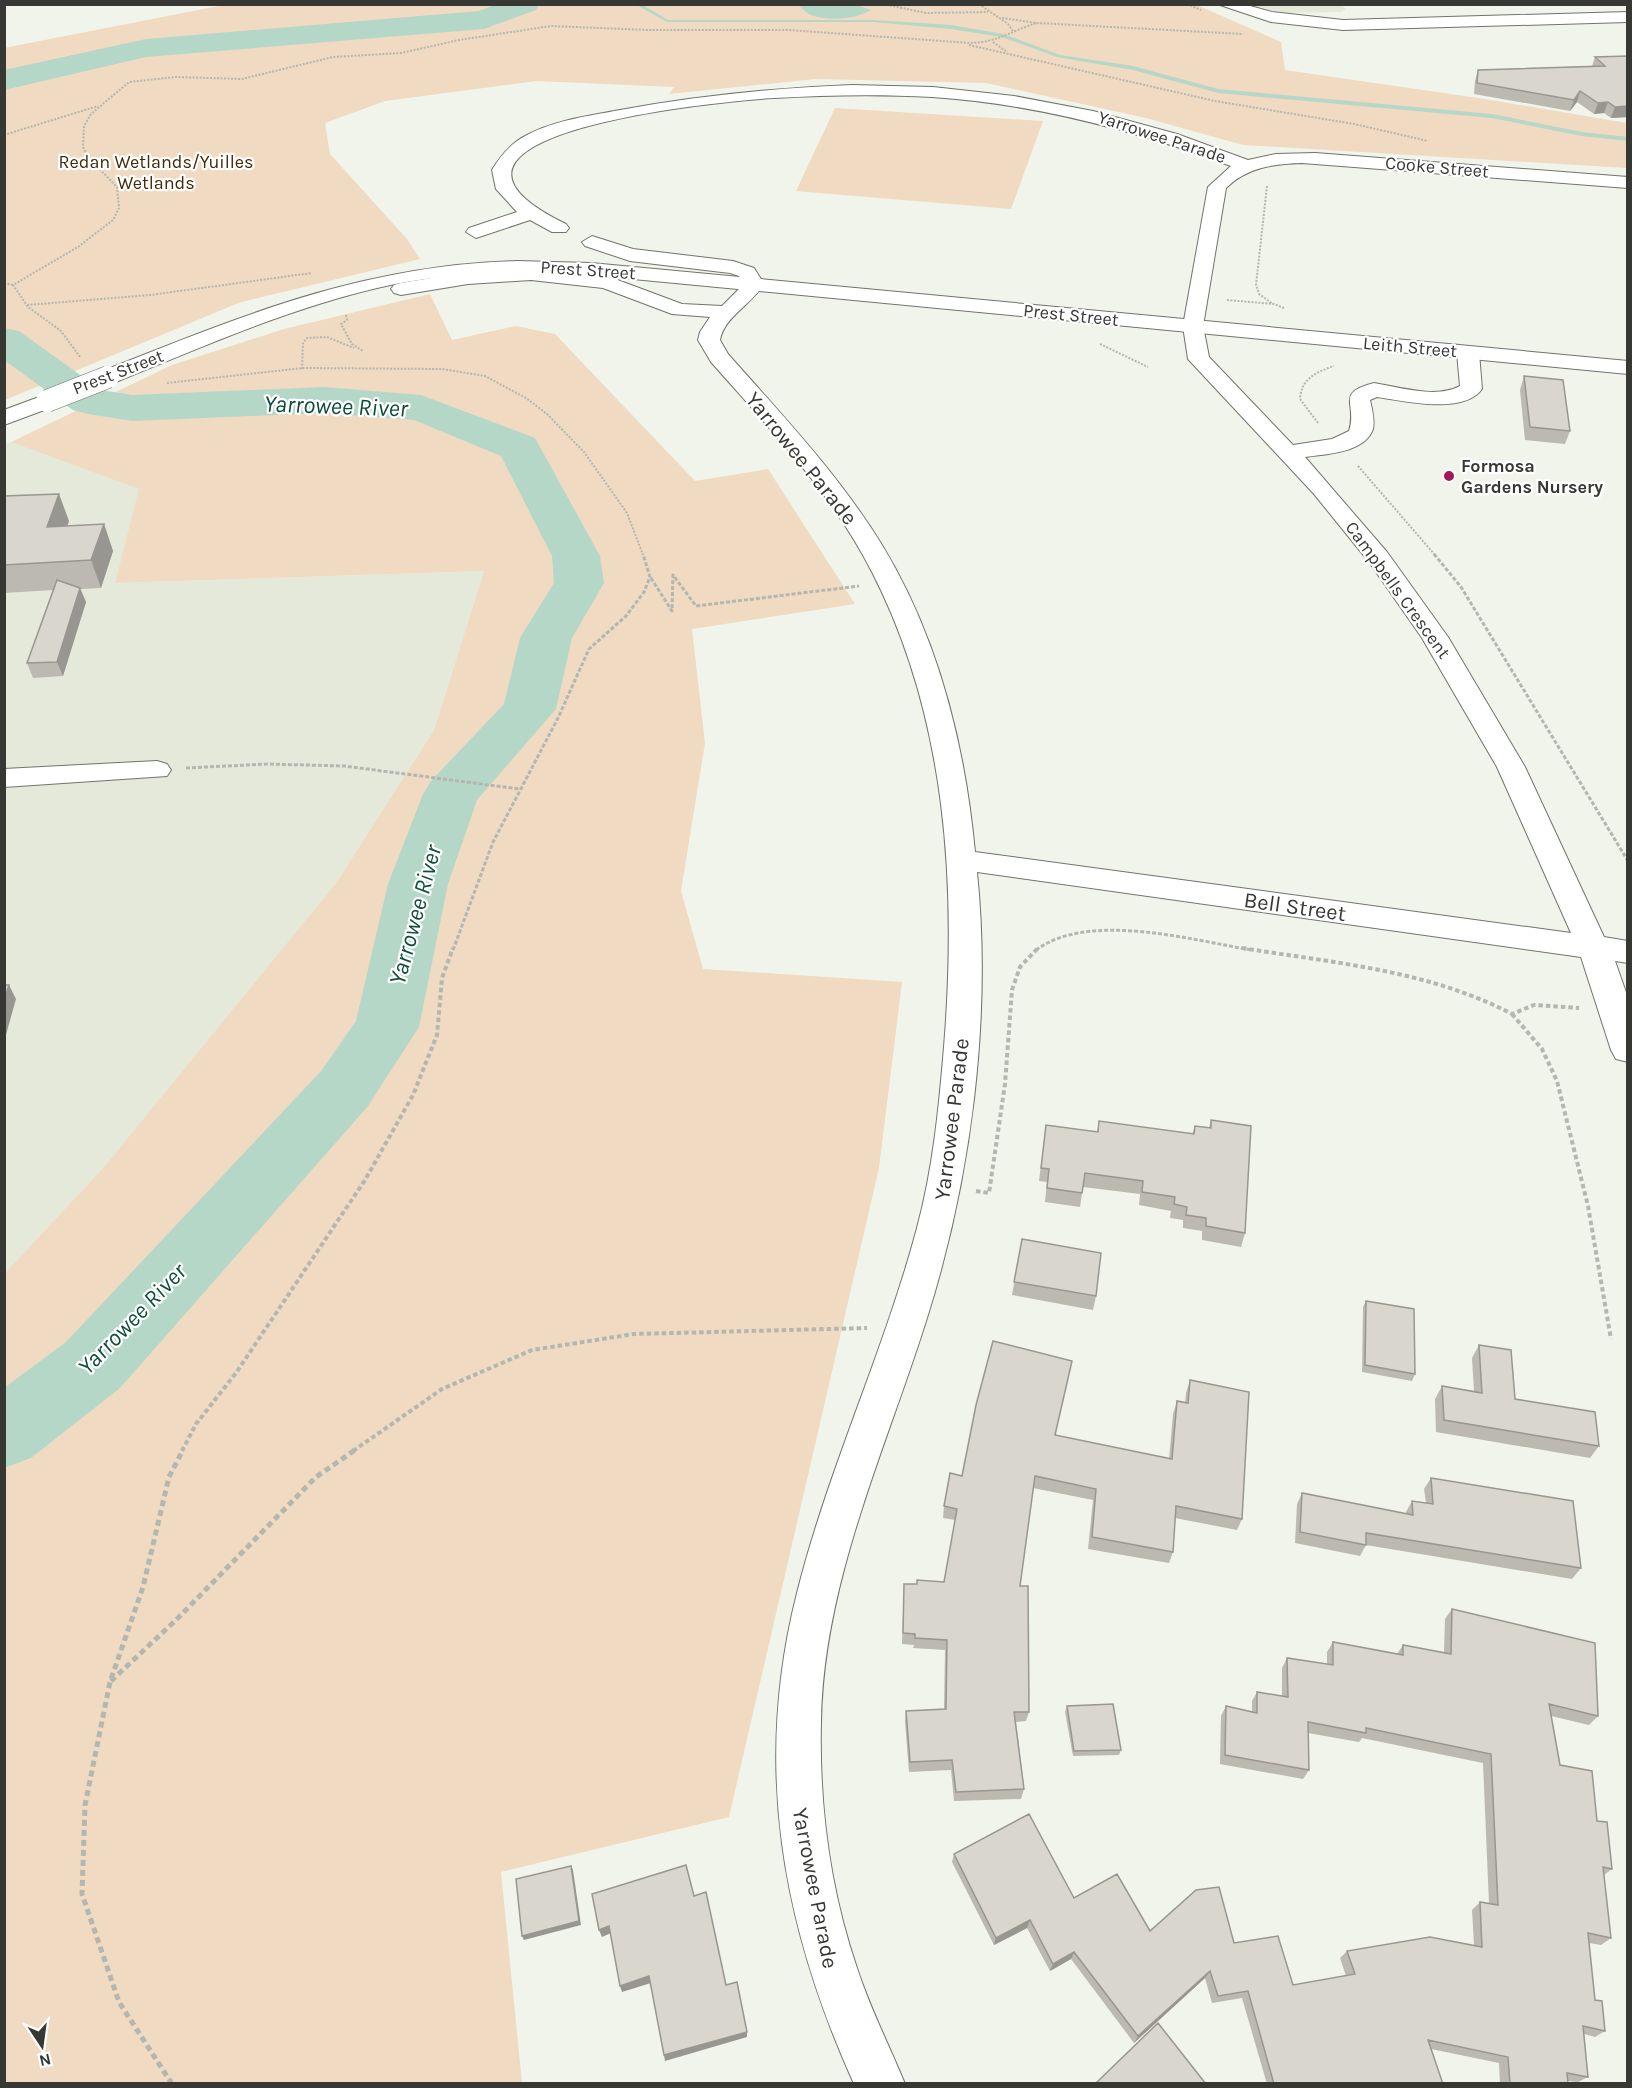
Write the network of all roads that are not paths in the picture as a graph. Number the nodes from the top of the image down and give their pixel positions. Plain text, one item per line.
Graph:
1 (1224, 4) edge
2 (1369, 7) dead end
3 (1628, 17) edge
4 (1384, 25) junction
5 (1247, 166) junction
6 (1628, 183) edge
7 (530, 214) junction
8 (559, 228) dead end
9 (476, 232) dead end
10 (592, 242) dead end
11 (754, 284) junction
12 (402, 289) dead end
13 (728, 312) junction
14 (1193, 327) junction
15 (1468, 353) junction
16 (1628, 368) edge
17 (4, 418) edge
18 (1288, 453) junction
19 (157, 770) road end
20 (4, 778) edge
21 (962, 860) junction
22 (1593, 947) junction
23 (1628, 952) edge
24 (1628, 1050) edge
25 (880, 2084) edge

1 - 4 street
2 - 4 street
3 - 4 street
5 - 6 street, Cooke Street
5 - 7 street, Yarrowee Parade
5 - 14 street, Campbells Crescent
7 - 8 street, Yarrowee Parade
7 - 9 street
10 - 11 street
11 - 13 street, Yarrowee Parade
11 - 14 street, Prest Street
11 - 17 street, Prest Street, bridge
12 - 13 street
13 - 21 street, Yarrowee Parade
14 - 15 street, Leith Street
14 - 18 street, Campbells Crescent
15 - 16 street, Leith Street
15 - 18 street
18 - 22 street, Campbells Crescent
19 - 20 street
21 - 22 street, Bell Street
21 - 25 street, Yarrowee Parade
22 - 23 street, Bell Street
22 - 24 street, Campbells Crescent

